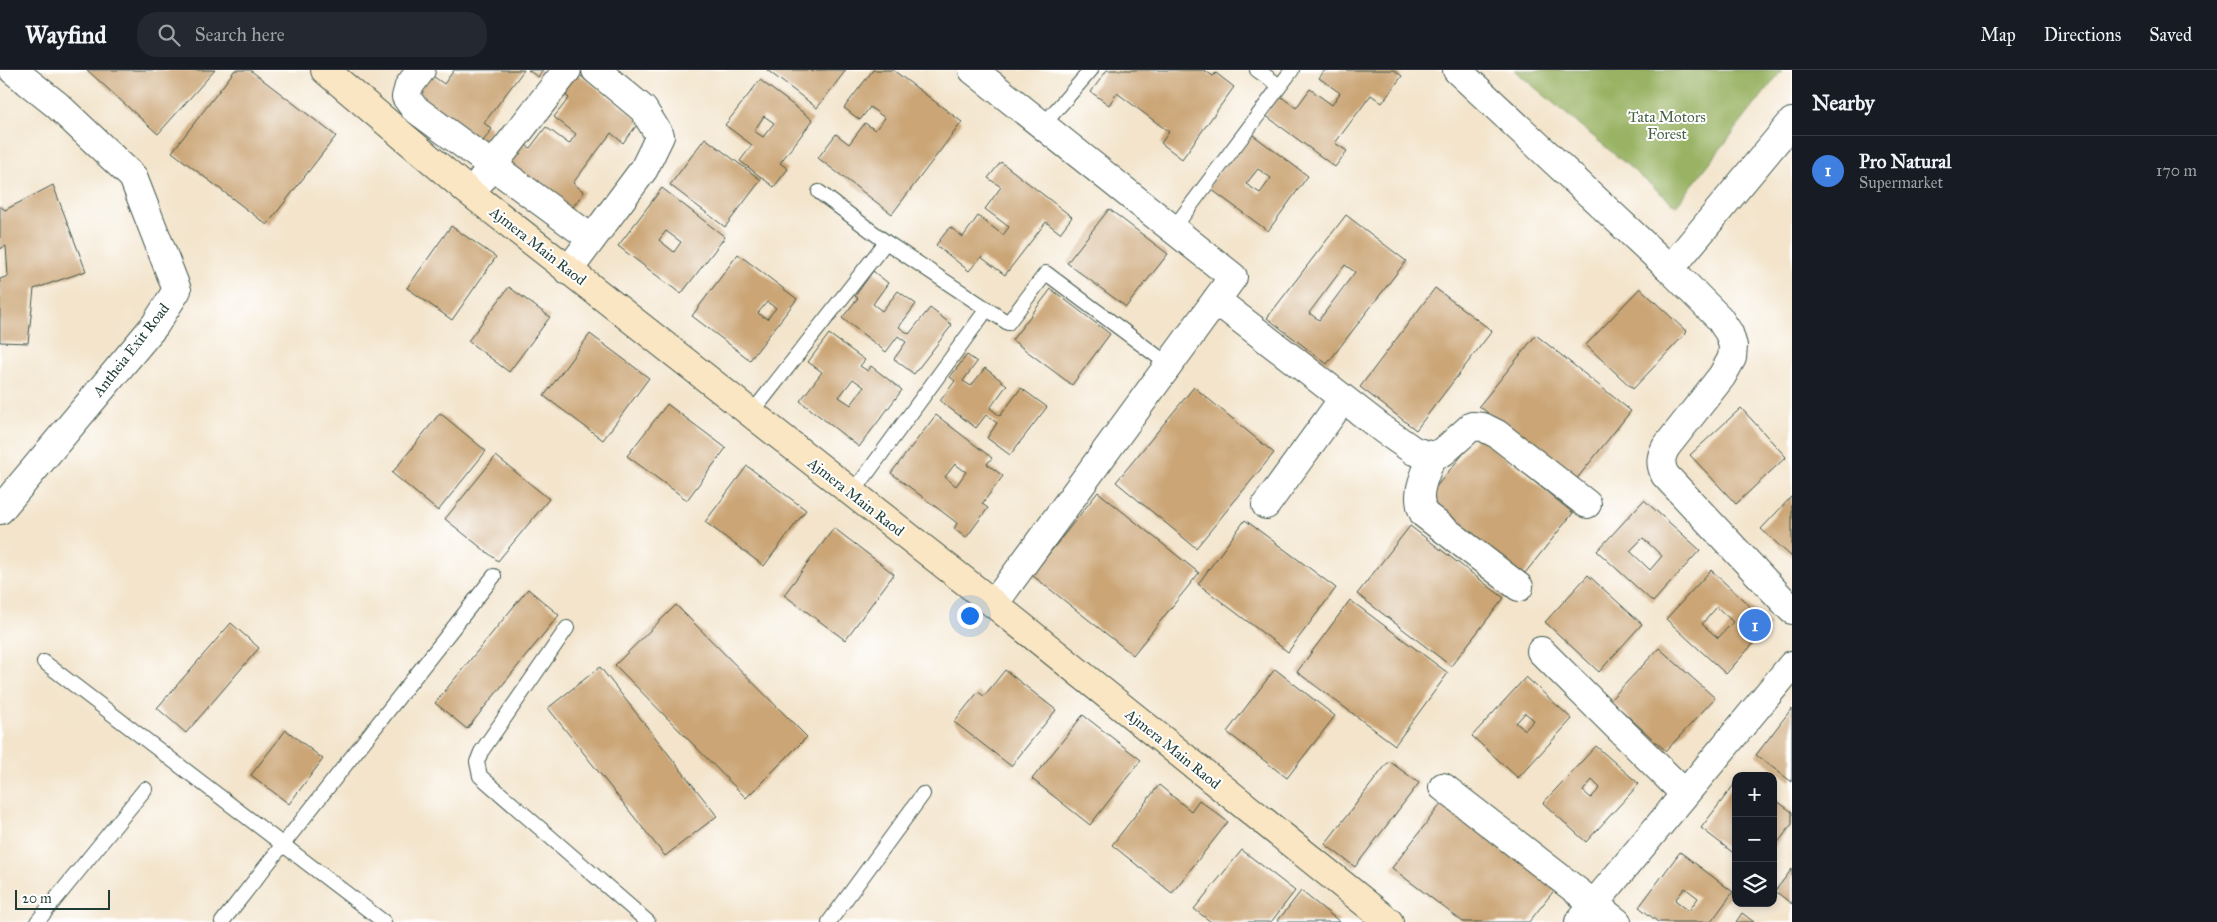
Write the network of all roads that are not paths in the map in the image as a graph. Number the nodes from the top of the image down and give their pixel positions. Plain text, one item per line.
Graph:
1 (13, 70) edge
2 (325, 70) edge
3 (422, 70) edge
4 (567, 70) edge
5 (596, 70) edge
6 (973, 70) edge
7 (1091, 70) edge
8 (1257, 70) edge
9 (1292, 70) edge
10 (1457, 70) edge
11 (1280, 86) junction
12 (1792, 122) edge
13 (1043, 125) junction
14 (493, 166) junction
15 (818, 192) dead end
16 (470, 193) junction
17 (1173, 229) junction
18 (592, 239) junction
19 (886, 242) junction
20 (1670, 269) junction
21 (568, 270) junction
22 (1216, 300) junction
23 (987, 309) junction
24 (1169, 366) junction
25 (1343, 399) junction
26 (751, 414) junction
27 (1432, 456) junction
28 (852, 494) junction
29 (1588, 504) dead end
30 (1266, 505) dead end
31 (0, 510) edge
32 (494, 576) dead end
33 (1519, 587) dead end
34 (994, 604) junction
35 (1792, 610) edge
36 (567, 628) dead end
37 (1541, 651) dead end
38 (44, 662) dead end
39 (1792, 665) edge
40 (1443, 786) dead end
41 (145, 789) dead end
42 (923, 794) dead end
43 (1685, 794) junction
44 (283, 845) junction
45 (1586, 913) edge
46 (37, 922) edge
47 (222, 922) edge
48 (384, 922) edge
49 (648, 922) edge
50 (829, 922) edge
51 (1388, 922) edge
52 (1617, 922) edge

1 - 31 street, Antheia Exit Road
2 - 16 street, Ajmera Main Raod
3 - 14 street
4 - 14 street
5 - 18 street
6 - 13 street
7 - 13 lane
8 - 11 lane
9 - 11 lane
10 - 20 street
11 - 17 lane
12 - 20 street
13 - 17 street
14 - 16 street
14 - 18 street
15 - 19 lane
16 - 21 street, Ajmera Main Raod
17 - 22 street
18 - 21 street
19 - 23 lane
19 - 26 lane
20 - 35 street
21 - 26 street, Ajmera Main Raod
22 - 24 street
22 - 25 street
23 - 24 lane
23 - 28 lane
24 - 34 street
25 - 27 street
25 - 30 street
26 - 28 street, Ajmera Main Raod
27 - 29 street
27 - 33 street
28 - 34 street, Ajmera Main Raod
32 - 44 lane
34 - 51 street, Ajmera Main Raod
36 - 49 lane
37 - 43 street
38 - 44 lane
39 - 43 street
40 - 45 street
41 - 46 lane
42 - 50 lane
43 - 45 street
44 - 47 lane
44 - 48 lane
45 - 52 street

